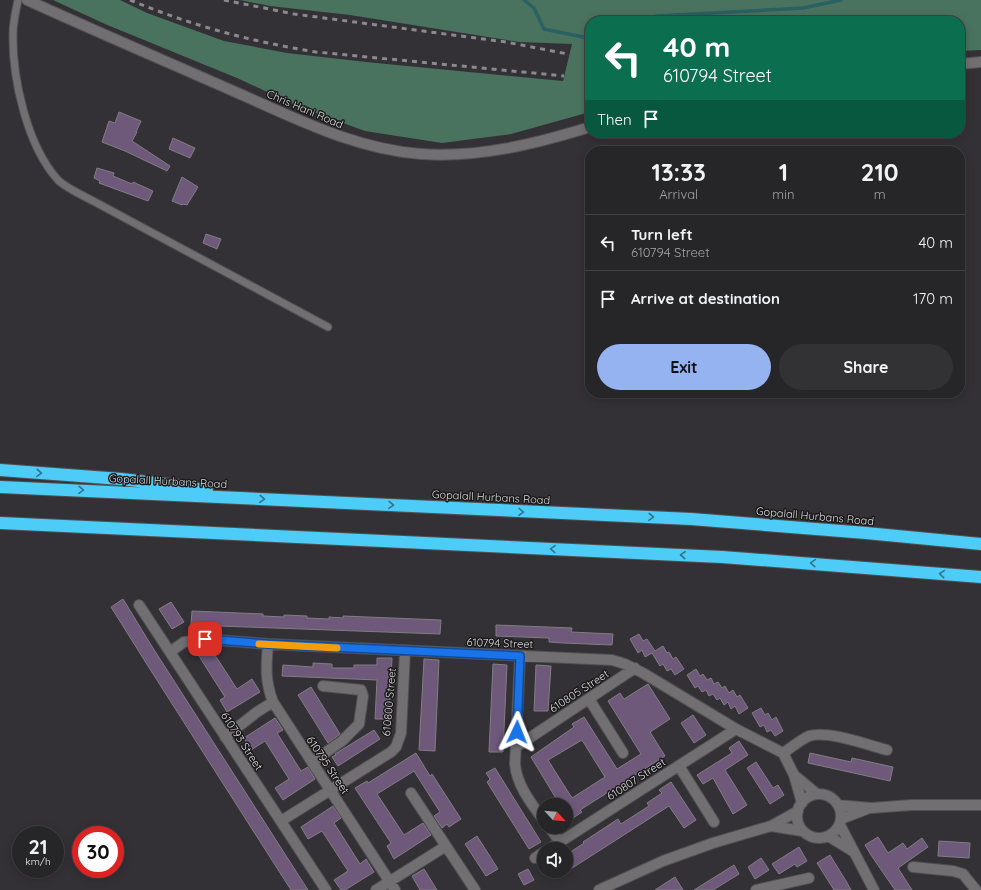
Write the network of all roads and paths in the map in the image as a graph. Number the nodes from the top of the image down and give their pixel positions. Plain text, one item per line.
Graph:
1 (18, 0) edge
2 (27, 0) edge
3 (981, 62) edge
4 (965, 64) edge
5 (585, 128) edge
6 (328, 327) dead end
7 (0, 470) edge
8 (0, 486) edge
9 (223, 497) junction
10 (0, 523) edge
11 (981, 544) edge
12 (981, 577) edge
13 (139, 605) dead end
14 (268, 644) junction
15 (405, 651) junction
16 (170, 652) junction
17 (520, 656) junction
18 (635, 668) junction
19 (323, 686) dead end
20 (588, 699) junction
21 (273, 702) junction
22 (736, 729) junction
23 (226, 737) junction
24 (516, 747) junction
25 (887, 750) dead end
26 (623, 753) dead end
27 (783, 753) junction
28 (312, 762) junction
29 (679, 766) junction
30 (794, 775) junction
31 (331, 790) junction
32 (411, 793) dead end
33 (817, 794) junction
34 (838, 805) junction
35 (981, 805) edge
36 (800, 807) junction
37 (871, 808) junction
38 (537, 811) edge
39 (281, 821) junction
40 (714, 822) dead end
41 (840, 822) junction
42 (771, 826) junction
43 (802, 831) junction
44 (554, 834) edge
45 (828, 836) junction
46 (560, 842) joint
47 (446, 846) junction
48 (854, 852) junction
49 (913, 867) dead end
50 (809, 878) dead end
51 (392, 886) edge
52 (326, 890) edge
53 (376, 890) edge
54 (475, 890) edge
55 (599, 890) edge
56 (756, 890) edge
57 (874, 890) edge
58 (976, 890) edge

1 - 6 lane
2 - 5 street, Chris Hani Road
3 - 4 street
7 -> 9 highway
8 -> 9 highway, Gopalall Hurbans Road
9 -> 11 highway, Gopalall Hurbans Road
12 -> 10 highway
13 - 16 street, 610793 Street
14 - 15 street, 610794 Street
14 - 16 street, 610794 Street
14 - 21 street, 610795 Street
15 - 17 street, 610794 Street
15 - 31 street, 610800 Street
16 - 23 street, 610793 Street
17 - 18 street, 610794 Street
17 - 24 street
18 - 20 street, 610805 Street
18 - 22 street, 610794 Street
19 - 28 street
20 - 24 street, 610805 Street
20 - 26 street
21 - 23 street
21 - 28 street, 610795 Street
22 - 27 street, 610794 Street
22 - 29 street, 610807 Street
23 - 39 street, 610793 Street
24 - 38 street
25 - 27 street
27 - 30 street
28 - 31 street, 610795 Street
29 - 40 street
29 - 46 street, 610807 Street
30 - 33 street
30 - 36 street
31 - 39 street, 610800 Street
31 - 51 street, 610795 Street
32 - 47 street
33 - 34 street
33 - 36 street
34 - 37 street
34 - 41 street
35 - 37 street
36 - 42 street
36 - 43 street
37 - 41 street
39 - 52 street, 610793 Street
41 - 45 street
41 - 48 street
42 - 43 street
42 - 55 street
43 - 45 street
44 - 46 street
45 - 48 street
47 - 51 street
47 - 54 street
48 - 57 street
49 - 58 street
50 - 56 street
51 - 53 street

